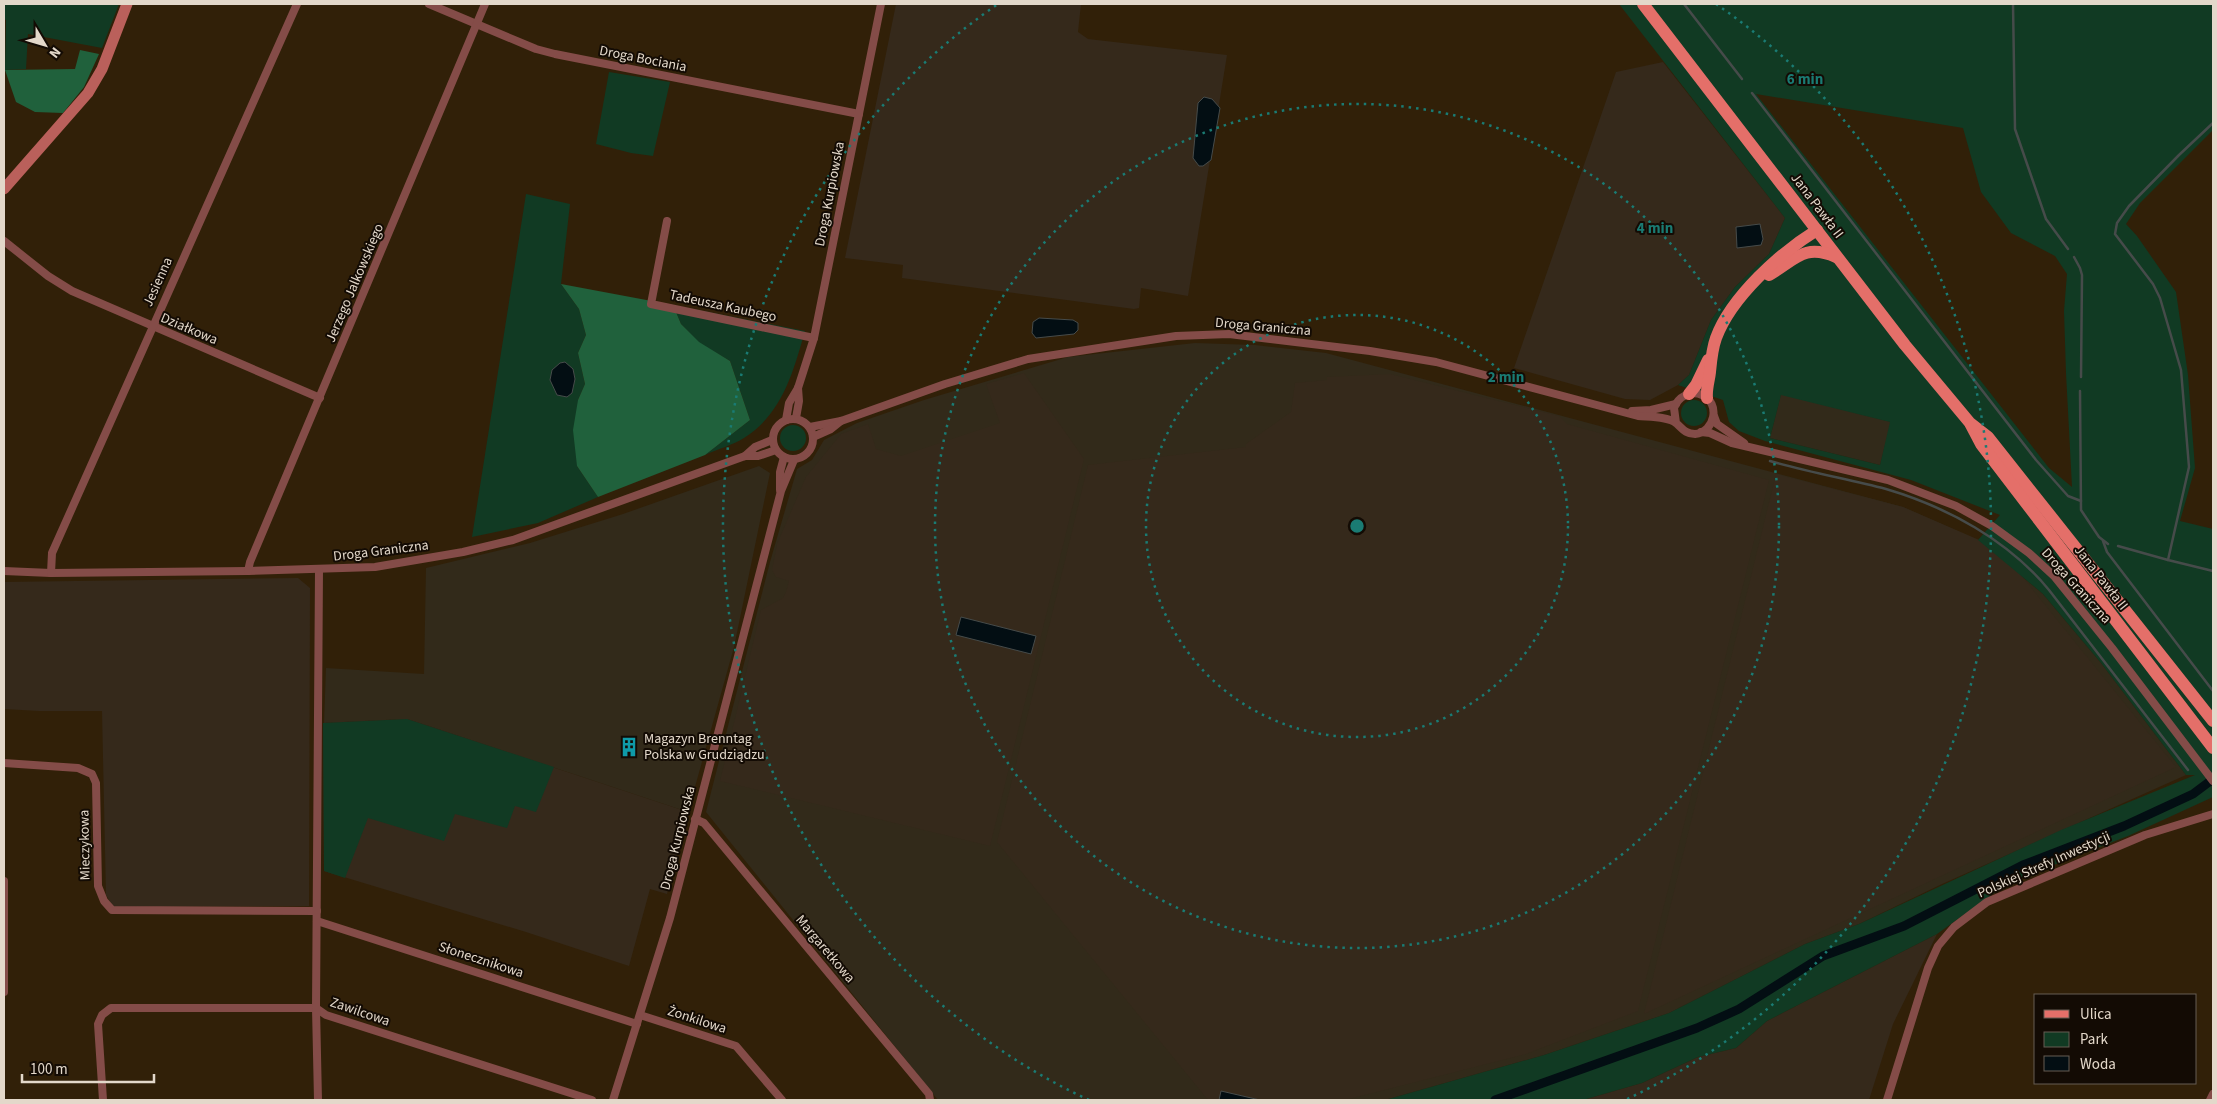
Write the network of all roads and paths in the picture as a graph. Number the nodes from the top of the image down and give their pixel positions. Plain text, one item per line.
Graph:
1 (127, 4) edge
2 (297, 4) edge
3 (429, 4) edge
4 (485, 4) edge
5 (881, 4) edge
6 (1643, 4) edge
7 (476, 23) junction
8 (859, 114) junction
9 (4, 189) edge
10 (668, 221) dead end
11 (1817, 230) junction
12 (4, 241) edge
13 (1837, 257) junction
14 (1754, 284) junction
15 (152, 326) junction
16 (814, 338) junction
17 (1712, 351) junction
18 (798, 388) junction
19 (1689, 394) junction
20 (320, 398) junction
21 (1707, 398) junction
22 (1676, 404) junction
23 (1628, 412) junction
24 (1714, 416) junction
25 (796, 418) junction
26 (786, 420) junction
27 (841, 421) junction
28 (1676, 423) junction
29 (1970, 423) junction
30 (810, 427) junction
31 (1702, 432) junction
32 (814, 437) junction
33 (772, 440) junction
34 (1750, 446) junction
35 (776, 450) junction
36 (745, 456) junction
37 (784, 457) junction
38 (794, 460) junction
39 (780, 492) junction
40 (319, 570) junction
41 (4, 571) edge
42 (248, 572) junction
43 (51, 573) junction
44 (2213, 721) edge
45 (2213, 748) edge
46 (7, 763) edge
47 (2213, 781) edge
48 (2213, 814) edge
49 (695, 820) junction
50 (4, 881) edge
51 (317, 911) junction
52 (317, 921) junction
53 (4, 992) edge
54 (316, 1008) junction
55 (640, 1015) junction
56 (637, 1024) junction
57 (2213, 1094) edge
58 (777, 1098) edge
59 (103, 1100) edge
60 (318, 1100) edge
61 (592, 1100) edge
62 (613, 1100) edge
63 (930, 1100) edge
64 (1887, 1100) edge
65 (2210, 1100) edge

1 - 9 street
2 - 15 street, Jesienna
3 - 7 street, Droga Bociania
4 - 7 street, Jerzego Jalkowskiego
5 - 8 street, Droga Kurpiowska
6 - 11 main road, Jana Pawła II
7 - 8 street, Droga Bociania
7 - 20 street, Jerzego Jalkowskiego
8 - 16 street, Droga Kurpiowska
10 - 16 street, Tadeusza Kaubego
11 - 13 main road, Jana Pawła II
11 - 14 main road
12 - 15 street, Działkowa
13 - 14 main road
13 - 29 main road, Jana Pawła II
14 - 17 main road
15 - 20 street, Działkowa
15 - 43 street, Jesienna
16 - 18 street, Droga Kurpiowska
17 - 19 main road
17 - 21 main road
18 - 25 street, Droga Kurpiowska
18 - 26 street, Droga Kurpiowska
19 - 21 street
19 - 22 street
20 - 42 street, Jerzego Jalkowskiego
21 - 24 street
22 - 23 street, Droga Graniczna
22 - 28 street
23 - 27 street, Droga Graniczna
23 - 28 street, Droga Graniczna
24 - 31 street
24 - 34 street, Droga Graniczna
25 - 26 street
25 - 30 street
26 - 33 street
27 - 30 street, Droga Graniczna
27 - 32 street, Droga Graniczna
28 - 31 street
29 - 44 main road, Jana Pawła II
29 - 45 main road, Jana Pawła II
30 - 32 street
31 - 34 street, Droga Graniczna
32 - 38 street
33 - 35 street
33 - 36 street, Droga Graniczna
34 - 47 street, Droga Graniczna
35 - 36 street, Droga Graniczna
35 - 37 street
36 - 40 street, Droga Graniczna
37 - 38 street
37 - 39 street, Droga Kurpiowska
38 - 39 street, Droga Kurpiowska
39 - 49 street, Droga Kurpiowska
40 - 42 street, Droga Graniczna
40 - 51 street
41 - 43 street, Droga Graniczna
42 - 43 street, Droga Graniczna
46 - 51 street, Mieczykowa
48 - 64 street, Polskiej Strefy Inwestycji
49 - 55 street, Droga Kurpiowska
49 - 63 street, Margaretkowa
50 - 53 street
51 - 52 street
52 - 54 street
52 - 56 street, Słonecznikowa
54 - 59 street, Zawilcowa
54 - 60 street
54 - 61 street, Zawilcowa
55 - 56 street, Droga Kurpiowska
55 - 58 street, Żonkilowa
56 - 62 street, Droga Kurpiowska
57 - 65 street

